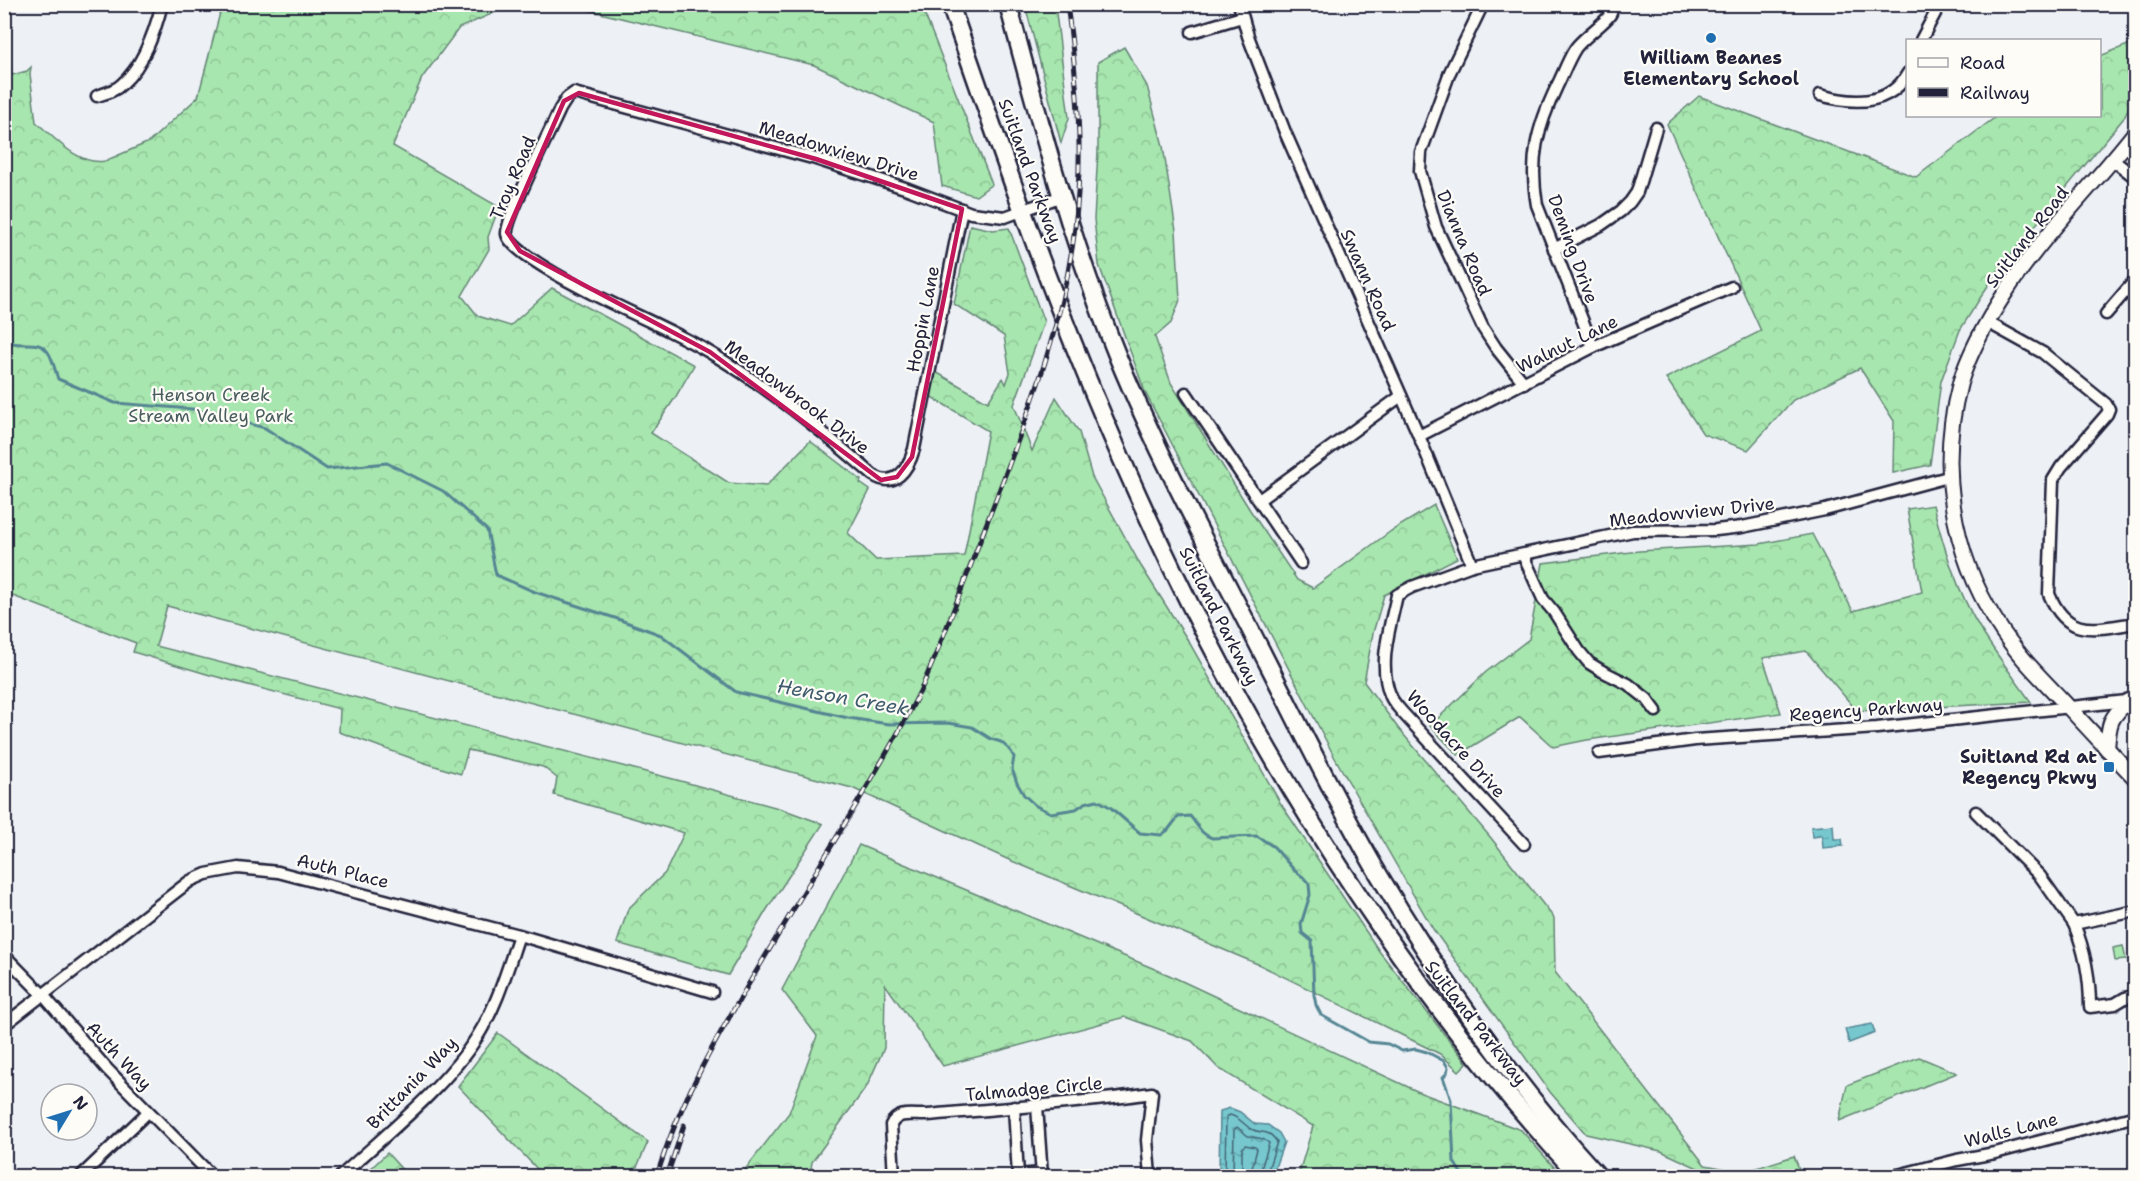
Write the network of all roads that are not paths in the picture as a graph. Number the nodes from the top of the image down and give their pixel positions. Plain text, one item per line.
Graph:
1 (162, 4) edge
2 (950, 4) edge
3 (1008, 4) edge
4 (1239, 4) edge
5 (1483, 4) edge
6 (1610, 4) edge
7 (1940, 4) edge
8 (1242, 17) junction
9 (1192, 32) dead end
10 (1922, 39) edge
11 (1906, 76) edge
12 (1820, 95) dead end
13 (96, 96) dead end
14 (604, 100) joint
15 (1656, 128) dead end
16 (2136, 131) edge
17 (2113, 160) junction
18 (2136, 178) edge
19 (1062, 196) junction
20 (962, 209) junction
21 (1023, 210) junction
22 (1554, 249) junction
23 (2136, 279) edge
24 (569, 282) joint
25 (1732, 287) dead end
26 (2106, 314) dead end
27 (1987, 322) junction
28 (1593, 347) junction
29 (1524, 383) junction
30 (1186, 393) dead end
31 (1401, 396) junction
32 (917, 435) joint
33 (1419, 436) junction
34 (1948, 477) junction
35 (1259, 500) junction
36 (1523, 555) junction
37 (1301, 563) dead end
38 (1472, 566) junction
39 (2136, 623) edge
40 (2132, 701) edge
41 (2069, 708) junction
42 (1656, 711) dead end
43 (2107, 749) junction
44 (1599, 753) dead end
45 (2136, 779) edge
46 (1976, 812) dead end
47 (1524, 844) dead end
48 (2136, 911) edge
49 (2074, 924) junction
50 (519, 935) junction
51 (4, 955) edge
52 (712, 992) dead end
53 (43, 995) junction
54 (2136, 995) edge
55 (4, 1025) edge
56 (1036, 1106) junction
57 (1014, 1107) junction
58 (148, 1112) junction
59 (2136, 1116) edge
60 (1042, 1175) edge
61 (81, 1176) edge
62 (212, 1176) edge
63 (342, 1176) edge
64 (894, 1176) edge
65 (1018, 1176) edge
66 (1150, 1176) edge
67 (1579, 1176) edge
68 (1598, 1176) edge
69 (1894, 1176) edge

1 - 13 street
2 - 21 highway, Suitland Parkway
3 - 19 highway, Suitland Parkway
4 - 8 street, Swann Road
5 - 29 street, Dianna Road
6 - 22 street, Deming Drive
7 - 10 street
8 - 9 street
8 - 31 street, Swann Road
11 - 12 street
14 - 20 street, Meadowview Drive
14 - 24 street, Troy Road
15 - 22 street
16 - 17 main road, Suitland Road
17 - 18 street
17 - 27 main road, Suitland Road
19 - 21 street, Meadowview Drive
19 - 68 highway, Suitland Parkway
20 - 21 street, Meadowview Drive
20 - 32 street, Hoppin Lane
21 - 67 highway, Suitland Parkway
22 - 28 street, Deming Drive
23 - 26 street
24 - 32 street, Meadowbrook Drive
25 - 28 street, Walnut Lane
27 - 34 main road, Suitland Road
27 - 39 street
28 - 29 street, Walnut Lane
29 - 33 street, Walnut Lane
30 - 35 street
31 - 33 street, Swann Road
31 - 35 street
33 - 38 street, Swann Road
34 - 36 street, Meadowview Drive
34 - 41 main road, Suitland Road
35 - 37 street
36 - 38 street, Meadowview Drive
36 - 42 street
38 - 47 street, Woodacre Drive
40 - 41 street, Regency Parkway
40 - 43 main road
41 - 43 main road, Suitland Road
41 - 44 street, Regency Parkway
43 - 45 main road, Suitland Road
46 - 49 street
48 - 49 street
49 - 54 street
50 - 52 street, Auth Place
50 - 53 street, Auth Place
50 - 63 street, Brittania Way
51 - 53 street, Auth Way
53 - 55 street, Auth Place
53 - 58 street, Auth Way
56 - 57 street, Talmadge Circle
56 - 60 street
56 - 66 street, Talmadge Circle
57 - 64 street, Talmadge Circle
57 - 65 street
58 - 61 street
58 - 62 street, Auth Way
59 - 69 street, Walls Lane
60 - 65 street

